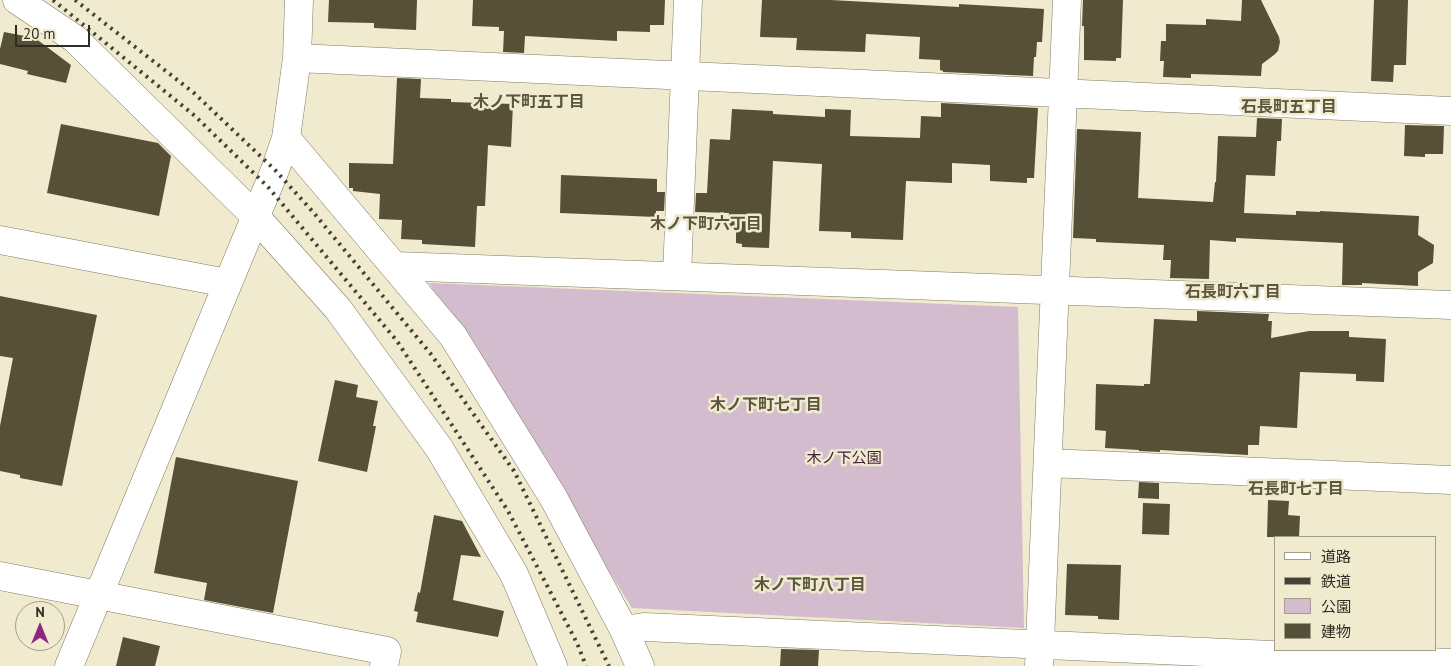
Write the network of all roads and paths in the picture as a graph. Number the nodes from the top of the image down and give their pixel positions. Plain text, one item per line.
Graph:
1 (17, 0) edge
2 (299, 0) edge
3 (688, 0) edge
4 (1068, 0) edge
5 (297, 58) junction
6 (685, 76) junction
7 (1064, 93) junction
8 (1451, 111) edge
9 (286, 138) junction
10 (255, 216) junction
11 (0, 240) edge
12 (395, 266) junction
13 (677, 275) junction
14 (227, 283) junction
15 (1055, 290) junction
16 (1451, 305) edge
17 (1048, 463) junction
18 (1451, 480) edge
19 (0, 576) edge
20 (98, 594) junction
21 (624, 630) junction
22 (1039, 655) edge
23 (1451, 663) edge
24 (69, 666) edge
25 (384, 666) edge
26 (553, 666) edge
27 (640, 666) edge

1 - 10 street
2 - 5 street
3 - 6 street
4 - 7 street
5 - 6 street
5 - 9 street
6 - 7 street
6 - 13 street
7 - 8 street
7 - 15 street
9 - 10 street
9 - 12 street
10 - 14 street
10 - 26 street
11 - 14 street
12 - 13 street
12 - 21 street
13 - 15 street
14 - 20 street
15 - 16 street
15 - 17 street
17 - 18 street
17 - 22 street
19 - 20 street
20 - 24 street
20 - 25 street
21 - 22 street
21 - 27 street
22 - 23 street

